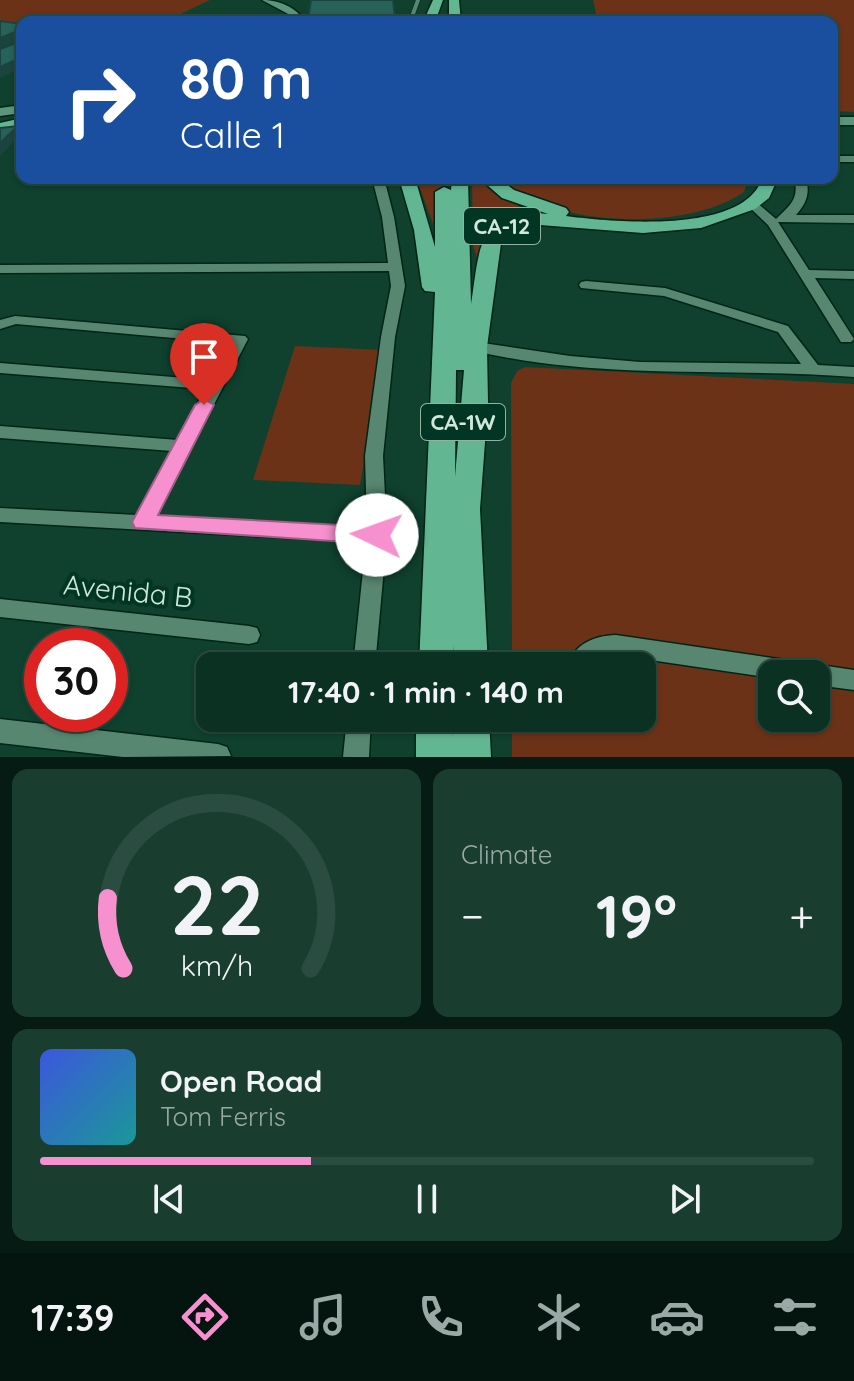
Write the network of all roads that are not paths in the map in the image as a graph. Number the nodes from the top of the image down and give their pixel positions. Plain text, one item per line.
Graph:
1 (266, 0) edge
2 (297, 16) edge
3 (379, 184) edge
4 (409, 184) edge
5 (445, 184) edge
6 (460, 184) edge
7 (495, 184) edge
8 (754, 184) edge
9 (768, 184) edge
10 (800, 184) edge
11 (752, 204) junction
12 (854, 219) edge
13 (778, 221) junction
14 (396, 267) junction
15 (0, 269) edge
16 (805, 274) junction
17 (854, 275) edge
18 (586, 285) dead end
19 (8, 322) edge
20 (846, 339) dead end
21 (476, 347) junction
22 (0, 368) edge
23 (812, 368) junction
24 (854, 372) edge
25 (215, 385) junction
26 (0, 432) edge
27 (182, 446) junction
28 (441, 457) junction
29 (466, 508) junction
30 (0, 515) edge
31 (143, 522) junction
32 (377, 535) junction
33 (0, 608) edge
34 (249, 635) dead end
35 (365, 652) edge
36 (436, 652) edge
37 (471, 652) edge
38 (585, 652) edge
39 (758, 666) edge
40 (830, 676) edge
41 (854, 680) edge
42 (0, 731) edge
43 (358, 732) edge
44 (434, 732) edge
45 (471, 732) edge
46 (218, 756) edge
47 (356, 757) edge
48 (435, 757) edge
49 (472, 757) edge

1 - 2 street
3 - 14 street
4 - 28 highway
5 - 28 highway, CA-1W
6 - 29 highway, CA-1W
7 - 8 highway, CA-12
9 - 11 highway
10 - 13 street
11 - 13 street
11 - 21 highway, CA-12
12 - 13 street
13 - 16 street
14 - 15 street
14 - 32 street
16 - 17 street
16 - 20 street
18 - 23 street
19 - 25 street
21 - 23 street
21 - 29 highway, CA-12
22 - 25 street
23 - 24 street
25 - 27 street
26 - 27 street
27 - 31 street
28 - 36 highway, CA-1W
29 - 37 highway, CA-1W
30 - 31 street
31 - 32 street
32 - 35 street
33 - 34 street, Avenida B
38 - 39 street
40 - 41 street
42 - 46 street
43 - 47 street
44 - 48 highway
45 - 49 highway

